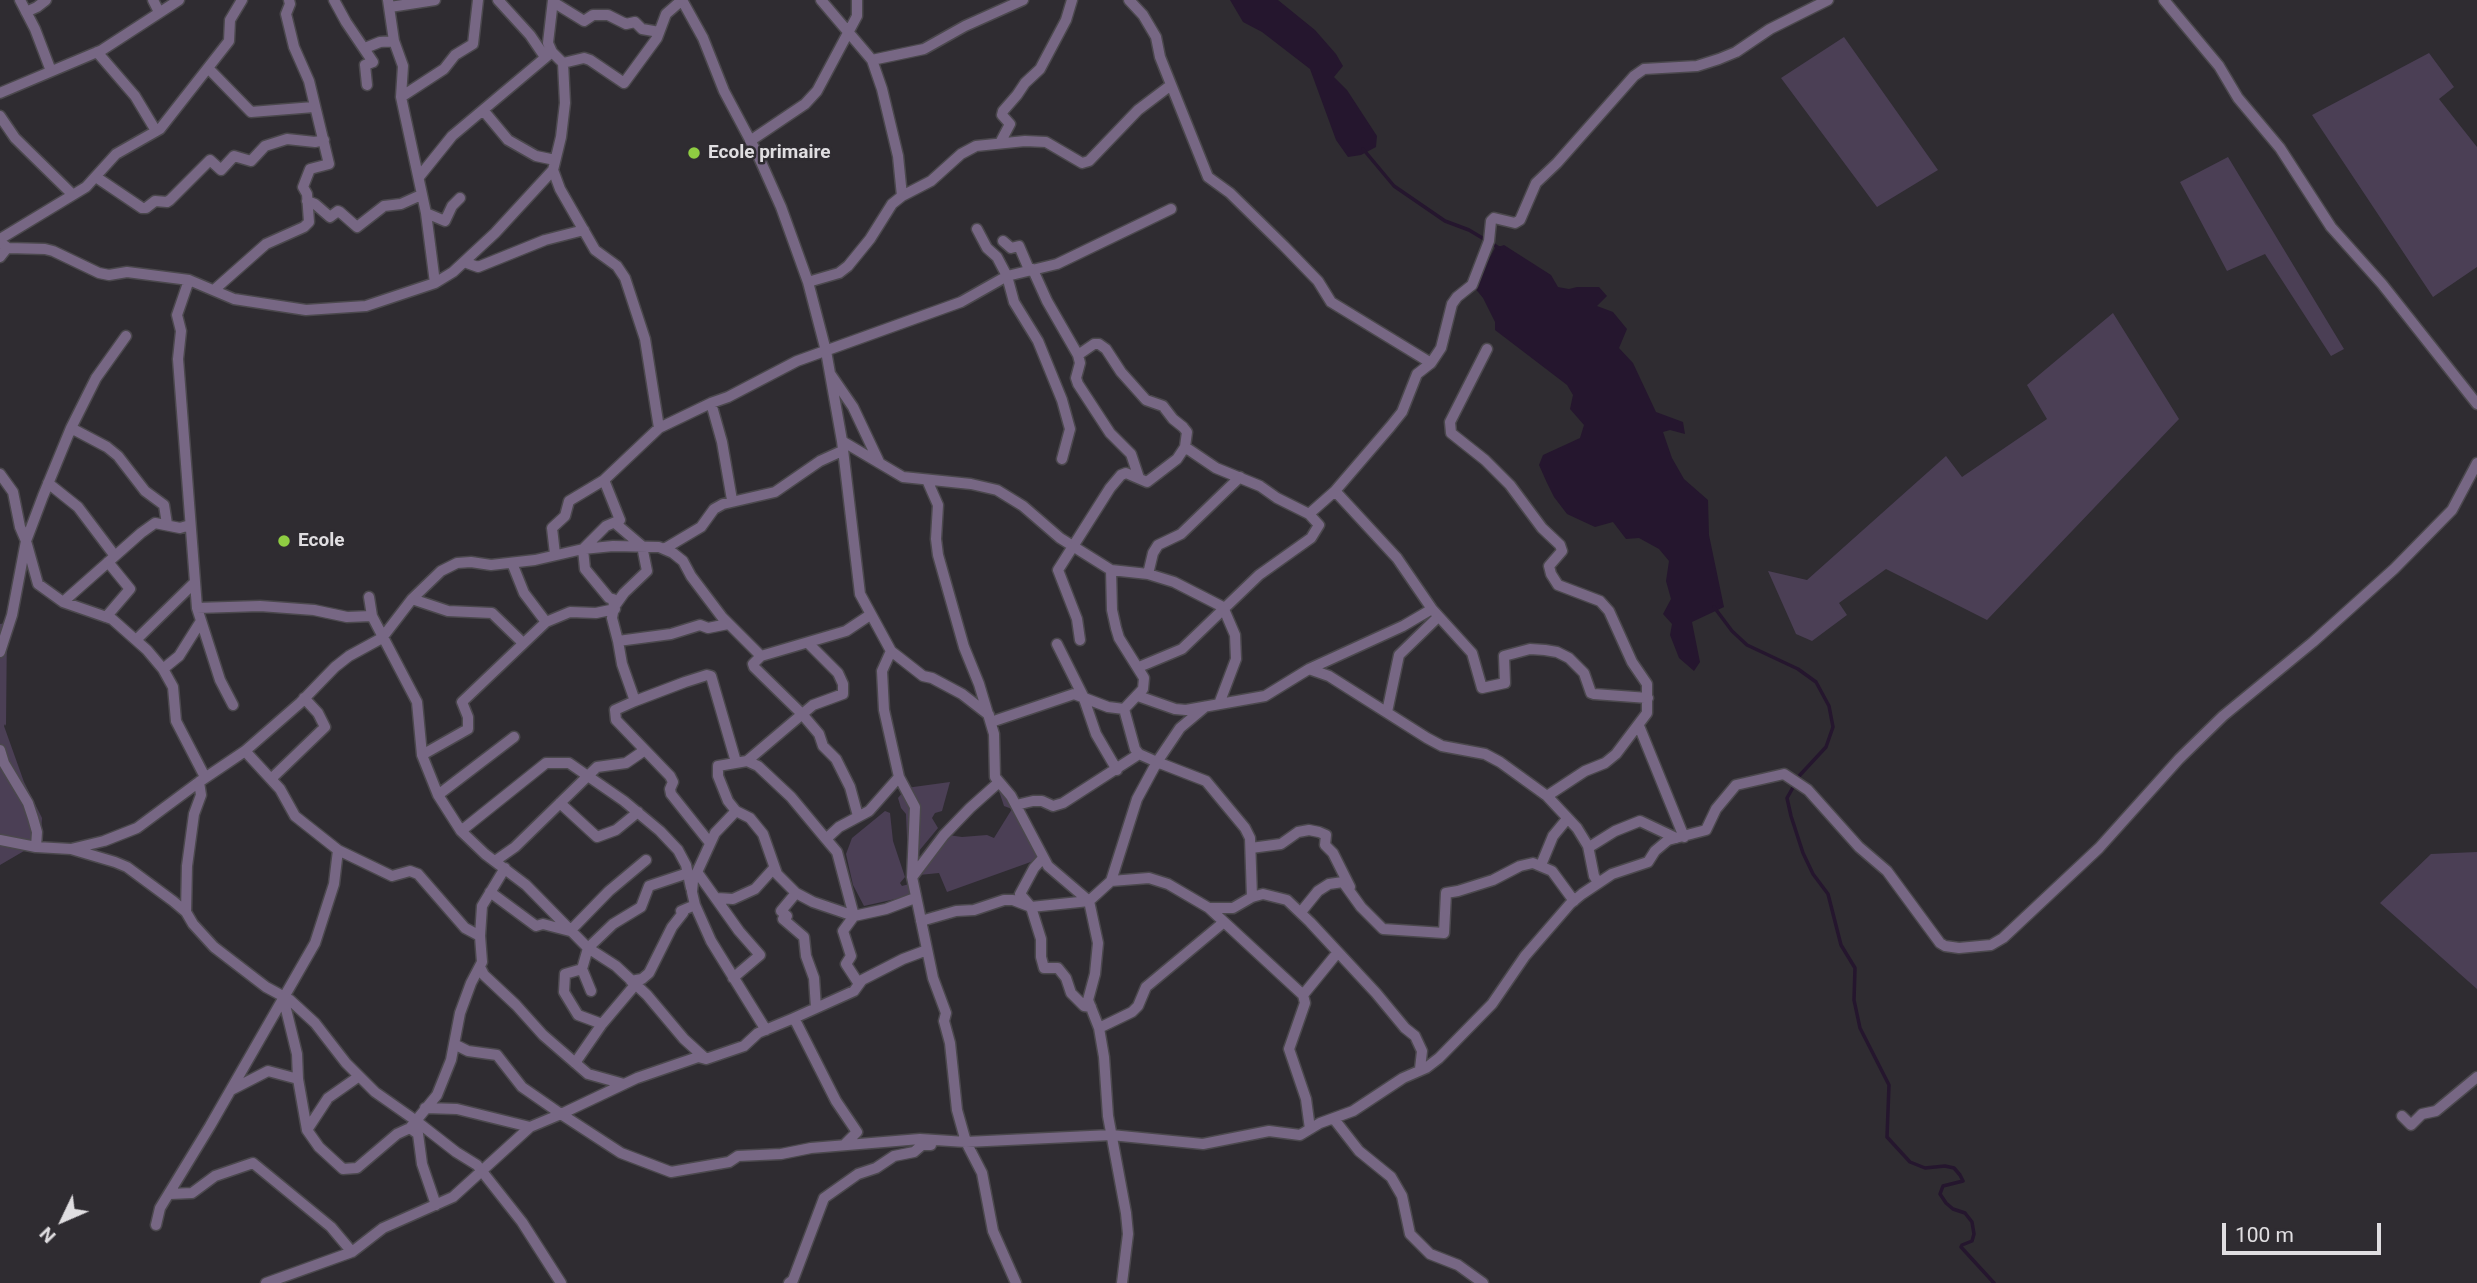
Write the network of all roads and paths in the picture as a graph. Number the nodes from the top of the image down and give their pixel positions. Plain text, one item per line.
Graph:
1 (20, 0) edge
2 (46, 0) edge
3 (153, 0) edge
4 (179, 0) edge
5 (242, 0) edge
6 (289, 0) edge
7 (334, 0) edge
8 (435, 0) edge
9 (478, 0) edge
10 (498, 0) edge
11 (682, 0) edge
12 (821, 0) edge
13 (857, 0) edge
14 (1023, 0) edge
15 (1072, 0) edge
16 (1129, 0) edge
17 (1828, 0) edge
18 (2164, 0) edge
19 (553, 1) edge
20 (389, 4) edge
21 (26, 12) junction
22 (159, 12) junction
23 (659, 32) junction
24 (849, 34) junction
25 (394, 41) junction
26 (365, 48) junction
27 (97, 52) junction
28 (549, 55) junction
29 (872, 60) junction
30 (563, 63) junction
31 (208, 68) junction
32 (51, 71) junction
33 (367, 85) dead end
34 (1171, 85) junction
35 (0, 93) edge
36 (401, 97) junction
37 (314, 107) junction
38 (483, 110) junction
39 (0, 116) edge
40 (156, 131) junction
41 (324, 140) junction
42 (750, 141) junction
43 (1000, 144) junction
44 (554, 165) junction
45 (96, 177) junction
46 (419, 177) junction
47 (72, 194) junction
48 (421, 195) junction
49 (902, 196) junction
50 (460, 198) dead end
51 (307, 201) junction
52 (1171, 209) dead end
53 (426, 213) junction
54 (977, 229) dead end
55 (584, 230) junction
56 (1003, 241) dead end
57 (2, 246) edge
58 (464, 262) junction
59 (1033, 270) junction
60 (1007, 276) junction
61 (189, 280) junction
62 (808, 282) junction
63 (435, 283) junction
64 (214, 290) junction
65 (127, 336) dead end
66 (1487, 349) dead end
67 (826, 351) junction
68 (1078, 355) junction
69 (1431, 363) junction
70 (830, 374) junction
71 (711, 402) junction
72 (2477, 404) edge
73 (71, 428) junction
74 (659, 428) junction
75 (842, 446) junction
76 (1185, 447) junction
77 (1062, 459) dead end
78 (879, 463) junction
79 (2477, 463) edge
80 (0, 474) edge
81 (1240, 477) junction
82 (1139, 478) junction
83 (604, 480) junction
84 (927, 480) junction
85 (48, 483) junction
86 (1335, 491) junction
87 (732, 500) junction
88 (1309, 514) junction
89 (620, 520) junction
90 (167, 524) junction
91 (190, 525) junction
92 (26, 541) junction
93 (642, 546) junction
94 (1074, 546) junction
95 (583, 549) junction
96 (664, 549) junction
97 (555, 554) junction
98 (112, 559) junction
99 (512, 563) junction
100 (1111, 570) junction
101 (1148, 574) junction
102 (194, 584) junction
103 (369, 597) dead end
104 (412, 599) junction
105 (63, 601) junction
106 (1223, 607) junction
107 (197, 608) junction
108 (614, 608) junction
109 (1435, 613) junction
110 (870, 615) junction
111 (372, 616) junction
112 (106, 617) junction
113 (201, 621) junction
114 (546, 622) junction
115 (728, 624) junction
116 (383, 638) junction
117 (137, 639) junction
118 (1080, 640) dead end
119 (618, 641) junction
120 (523, 643) junction
121 (808, 643) junction
122 (1056, 644) dead end
123 (891, 651) junction
124 (0, 652) edge
125 (761, 656) junction
126 (1139, 667) junction
127 (163, 669) junction
128 (1309, 669) junction
129 (1083, 696) junction
130 (1138, 696) junction
131 (304, 698) junction
132 (1648, 698) junction
133 (635, 701) junction
134 (1219, 704) junction
135 (233, 705) dead end
136 (1206, 707) junction
137 (1124, 709) junction
138 (1387, 712) junction
139 (802, 714) junction
140 (990, 718) junction
141 (1639, 726) junction
142 (514, 737) dead end
143 (0, 750) edge
144 (645, 750) junction
145 (246, 751) junction
146 (1139, 754) junction
147 (422, 755) junction
148 (741, 761) junction
149 (1157, 762) junction
150 (1117, 770) junction
151 (588, 775) junction
152 (900, 777) junction
153 (271, 779) junction
154 (202, 780) junction
155 (998, 783) junction
156 (438, 795) junction
157 (1547, 796) junction
158 (560, 803) junction
159 (1016, 805) junction
160 (736, 811) junction
161 (638, 812) junction
162 (858, 816) junction
163 (1567, 819) junction
164 (461, 831) junction
165 (1680, 838) junction
166 (826, 839) junction
167 (0, 840) edge
168 (710, 844) junction
169 (1588, 846) junction
170 (36, 847) junction
171 (1251, 848) junction
172 (71, 849) junction
173 (338, 850) junction
174 (1043, 858) junction
175 (646, 860) dead end
176 (495, 861) junction
177 (1541, 865) junction
178 (505, 868) junction
179 (774, 868) junction
180 (692, 873) junction
181 (912, 877) junction
182 (1111, 881) junction
183 (1598, 882) junction
184 (490, 892) junction
185 (796, 893) junction
186 (1252, 897) junction
187 (717, 898) junction
188 (915, 898) junction
189 (1089, 901) junction
190 (1574, 901) junction
191 (695, 905) junction
192 (1362, 907) junction
193 (1031, 908) junction
194 (1209, 908) junction
195 (186, 912) junction
196 (1301, 912) junction
197 (854, 916) junction
198 (921, 921) junction
199 (1224, 922) junction
200 (570, 931) junction
201 (480, 936) junction
202 (588, 948) junction
203 (927, 950) junction
204 (1338, 952) junction
205 (481, 969) junction
206 (582, 970) junction
207 (733, 978) junction
208 (633, 983) junction
209 (859, 984) junction
210 (591, 991) dead end
211 (1303, 995) junction
212 (283, 996) junction
213 (816, 1007) junction
214 (1091, 1007) junction
215 (794, 1018) junction
216 (602, 1024) junction
217 (1099, 1028) junction
218 (766, 1030) junction
219 (454, 1044) junction
220 (706, 1059) junction
221 (575, 1063) junction
222 (1420, 1069) junction
223 (358, 1077) junction
224 (2477, 1077) edge
225 (298, 1079) junction
226 (625, 1084) junction
227 (230, 1090) junction
228 (425, 1108) junction
229 (561, 1114) junction
230 (2402, 1116) dead end
231 (1334, 1119) junction
232 (414, 1125) junction
233 (530, 1128) junction
234 (1311, 1129) junction
235 (307, 1130) junction
236 (1111, 1135) junction
237 (964, 1141) junction
238 (845, 1144) junction
239 (482, 1170) junction
240 (170, 1194) junction
241 (436, 1205) junction
242 (156, 1225) dead end
243 (352, 1252) junction
244 (266, 1283) edge
245 (561, 1283) edge
246 (789, 1283) edge
247 (1016, 1283) edge
248 (1122, 1283) edge
249 (1483, 1283) edge

1 - 21 street
2 - 21 street
3 - 22 street
4 - 22 street
5 - 31 street
6 - 37 street
7 - 26 street
8 - 20 street
9 - 36 street
10 - 28 street
11 - 23 street
11 - 42 street
12 - 24 street
13 - 24 street
14 - 29 street
15 - 43 street
16 - 34 street
17 - 69 street
18 - 72 street
19 - 23 street
19 - 28 street
20 - 25 street
21 - 32 street
22 - 27 street
23 - 30 street
24 - 29 street
24 - 42 street
25 - 26 street
25 - 36 street
26 - 33 street
27 - 32 street
27 - 40 street
28 - 30 street
28 - 38 street
29 - 49 street
30 - 44 street
31 - 37 street
31 - 40 street
32 - 35 street
34 - 43 street
34 - 69 street
36 - 46 street
37 - 41 street
38 - 44 street
38 - 46 street
39 - 47 street
40 - 45 street
41 - 45 street
41 - 51 street
42 - 62 street
43 - 49 street
44 - 55 street
44 - 58 street
45 - 47 street
46 - 48 street
47 - 57 street
48 - 51 street
48 - 53 street
49 - 62 street
50 - 53 street
51 - 64 street
52 - 59 street
53 - 63 street
54 - 60 street
55 - 58 street
55 - 74 street
56 - 59 street
57 - 61 street
58 - 63 street
59 - 60 street
59 - 68 street
60 - 67 street
60 - 77 street
61 - 64 street
61 - 91 street
62 - 67 street
63 - 64 street
65 - 73 street
66 - 132 street
67 - 70 street
67 - 71 street
68 - 76 street
68 - 82 street
69 - 86 street
70 - 75 street
70 - 78 street
71 - 74 street
71 - 87 street
73 - 85 street
73 - 90 street
74 - 83 street
75 - 78 street
75 - 87 street
75 - 110 street
76 - 81 street
76 - 82 street
78 - 84 street
79 - 165 street
80 - 92 street
81 - 88 street
81 - 101 street
82 - 94 street
83 - 89 street
83 - 97 street
84 - 94 street
84 - 140 street
85 - 92 street
85 - 98 street
86 - 88 street
86 - 109 street
87 - 96 street
88 - 106 street
89 - 93 street
89 - 95 street
90 - 91 street
90 - 98 street
91 - 102 street
92 - 105 street
92 - 124 street
93 - 95 street
93 - 96 street
93 - 108 street
94 - 100 street
94 - 118 street
95 - 97 street
95 - 108 street
96 - 115 street
97 - 99 street
98 - 105 street
98 - 112 street
99 - 104 street
99 - 114 street
100 - 101 street
100 - 126 street
101 - 106 street
102 - 107 street
102 - 117 street
103 - 111 street
104 - 116 street
104 - 120 street
105 - 112 street
106 - 126 street
106 - 134 street
107 - 111 street
107 - 113 street
108 - 114 street
108 - 119 street
109 - 128 street
109 - 132 street
109 - 138 street
110 - 121 street
110 - 123 street
111 - 116 street
112 - 117 street
113 - 127 street
113 - 135 street
114 - 120 street
115 - 119 street
115 - 125 street
116 - 131 street
116 - 147 street
117 - 127 street
119 - 133 street
120 - 147 street
121 - 125 street
121 - 139 street
122 - 129 street
123 - 140 street
123 - 152 street
125 - 139 street
126 - 130 street
127 - 154 street
128 - 134 street
128 - 138 street
129 - 137 street
129 - 140 street
129 - 150 street
130 - 136 street
130 - 137 street
131 - 145 street
131 - 153 street
132 - 141 street
133 - 144 street
133 - 148 street
134 - 136 street
136 - 149 street
137 - 146 street
138 - 157 street
139 - 148 street
139 - 162 street
140 - 155 street
141 - 157 street
141 - 165 street
142 - 156 street
143 - 170 street
144 - 151 street
144 - 168 street
145 - 153 street
145 - 154 street
146 - 149 street
146 - 150 street
147 - 156 street
148 - 160 street
148 - 166 street
149 - 171 street
149 - 182 street
150 - 159 street
151 - 158 street
151 - 161 street
151 - 164 street
152 - 162 street
152 - 181 street
153 - 173 street
154 - 172 street
154 - 195 street
155 - 159 street
155 - 181 street
156 - 164 street
157 - 163 street
158 - 161 street
158 - 176 street
159 - 174 street
160 - 168 street
160 - 179 street
161 - 180 street
162 - 166 street
163 - 169 street
163 - 177 street
164 - 176 street
165 - 169 street
165 - 183 street
166 - 197 street
167 - 170 street
168 - 180 street
169 - 183 street
170 - 172 street
171 - 186 street
171 - 192 street
172 - 195 street
173 - 201 street
173 - 212 street
174 - 189 street
174 - 193 street
175 - 200 street
176 - 178 street
177 - 190 street
177 - 192 street
178 - 184 street
178 - 200 street
179 - 185 street
179 - 187 street
180 - 187 street
180 - 191 street
180 - 202 street
181 - 188 street
182 - 189 street
182 - 194 street
183 - 190 street
184 - 200 street
184 - 201 street
185 - 197 street
185 - 213 street
186 - 194 street
186 - 196 street
187 - 207 street
188 - 197 street
188 - 198 street
189 - 193 street
189 - 214 street
190 - 222 street
191 - 207 street
191 - 208 street
192 - 196 street
193 - 198 street
193 - 214 street
194 - 199 street
195 - 212 street
196 - 204 street
197 - 209 street
198 - 203 street
199 - 211 street
199 - 217 street
200 - 202 street
201 - 205 street
202 - 206 street
202 - 208 street
203 - 209 street
203 - 237 street
204 - 211 street
204 - 222 street
205 - 219 street
205 - 221 street
206 - 210 street
206 - 216 street
207 - 218 street
208 - 216 street
208 - 220 street
209 - 213 street
211 - 234 street
212 - 223 street
212 - 225 street
212 - 227 street
213 - 215 street
214 - 217 street
215 - 218 street
215 - 238 street
216 - 221 street
217 - 236 street
218 - 220 street
219 - 228 street
219 - 229 street
220 - 226 street
221 - 226 street
222 - 231 street
223 - 232 street
223 - 235 street
224 - 230 street
225 - 227 street
225 - 235 street
226 - 229 street
227 - 240 street
228 - 232 street
228 - 233 street
229 - 233 street
229 - 238 street
231 - 234 street
231 - 249 street
232 - 235 street
232 - 239 street
232 - 241 street
233 - 239 street
234 - 236 street
236 - 237 street
236 - 248 street
237 - 238 street
237 - 246 street
237 - 247 street
239 - 241 street
239 - 245 street
240 - 242 street
240 - 243 street
241 - 243 street
243 - 244 street

